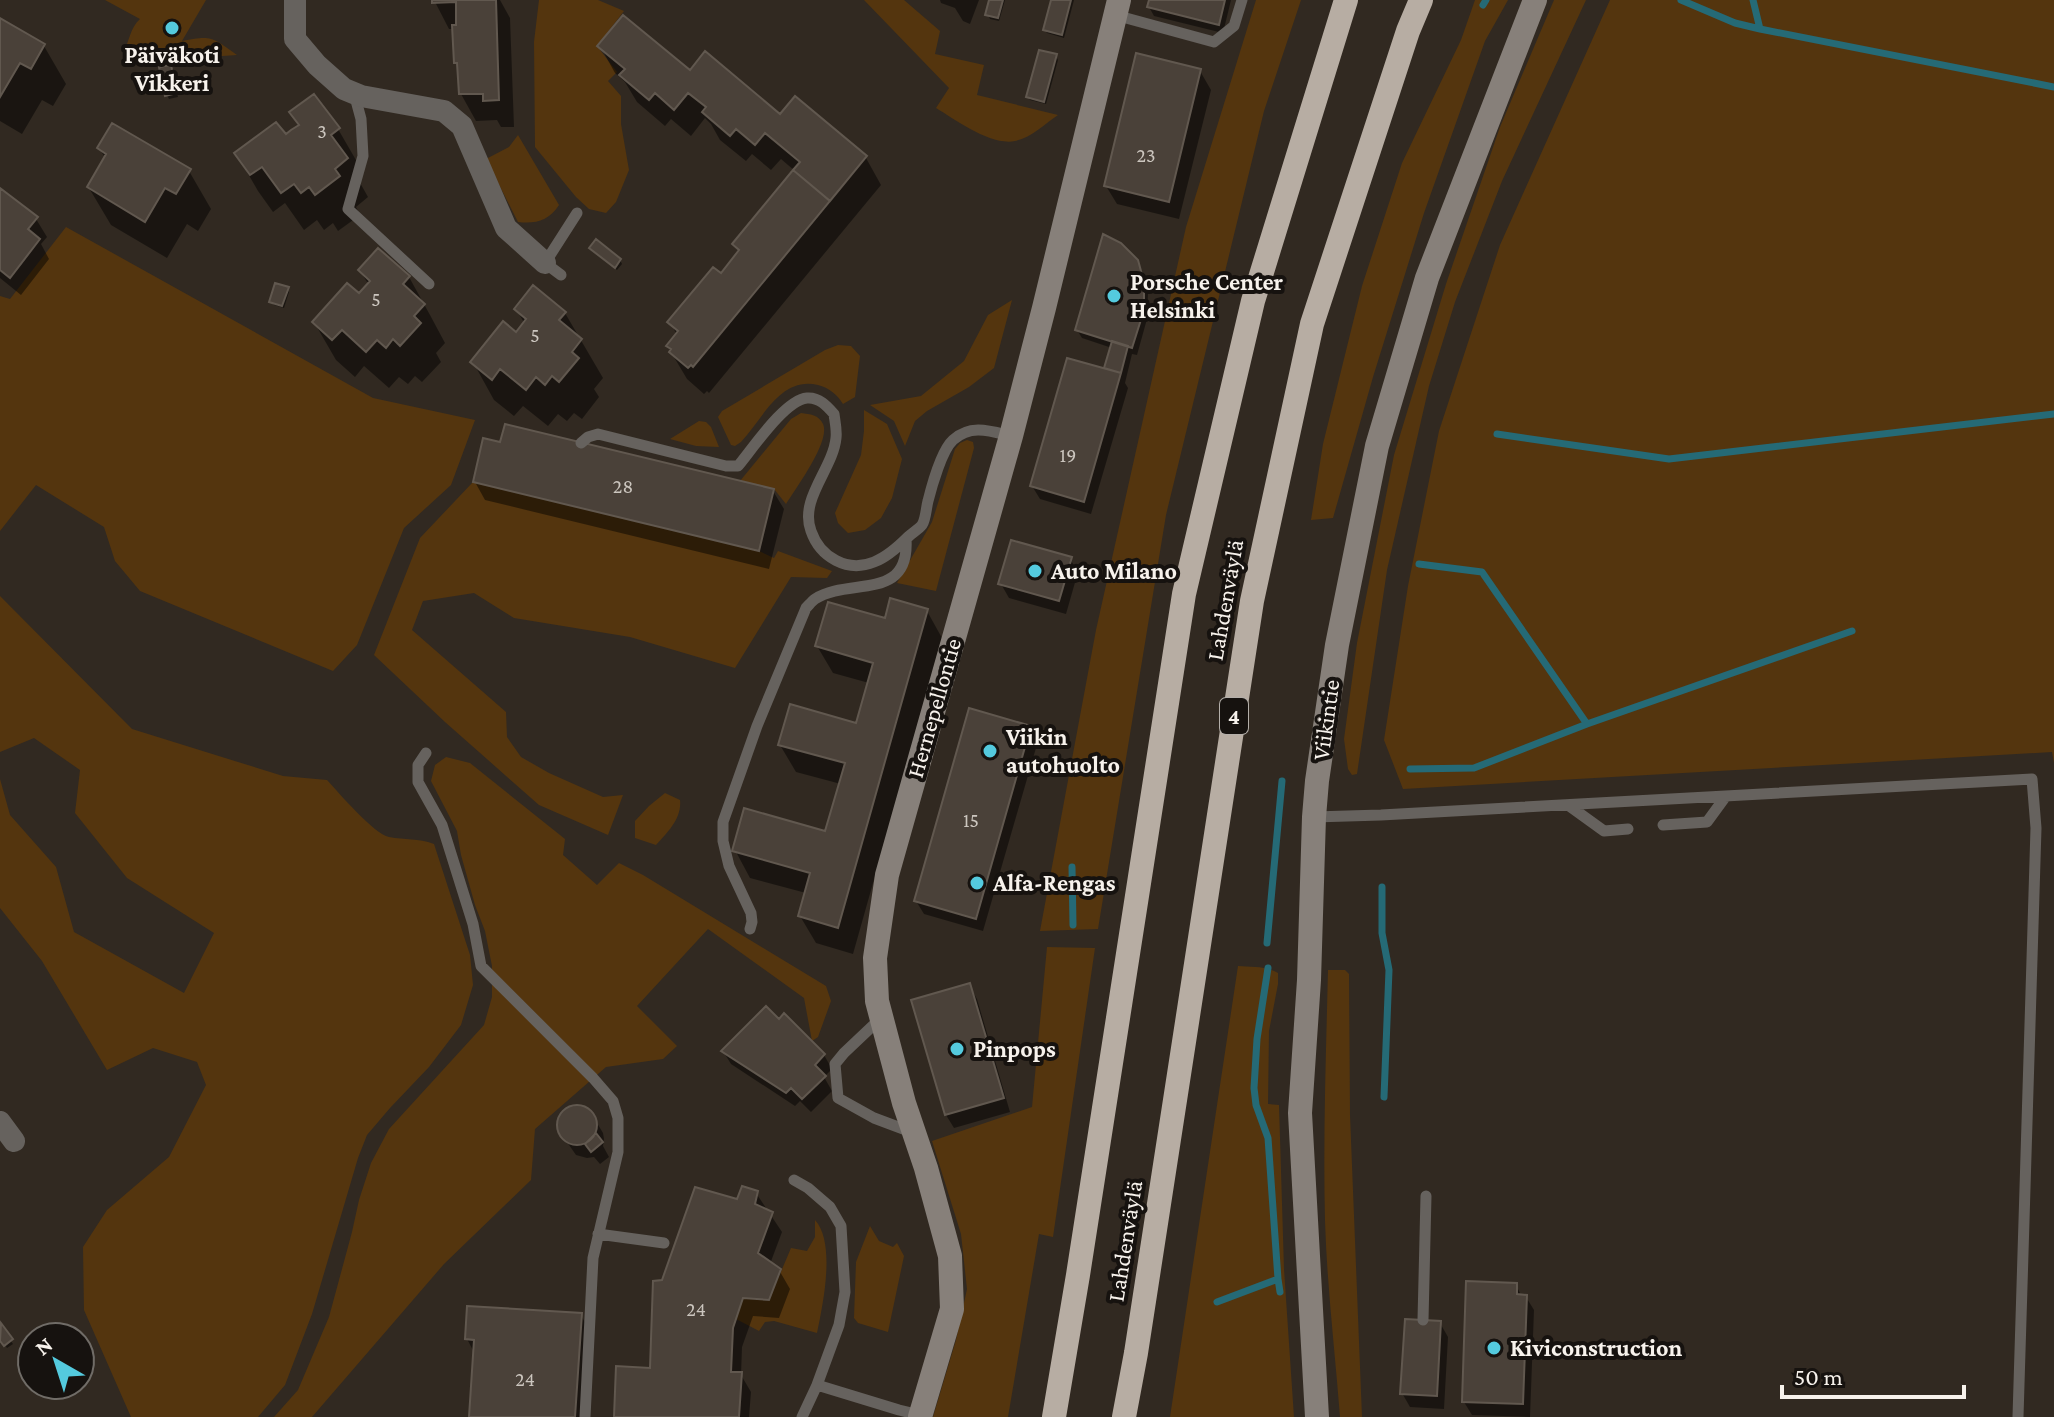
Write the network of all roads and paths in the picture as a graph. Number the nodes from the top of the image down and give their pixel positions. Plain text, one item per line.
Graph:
1 (295, 0) edge
2 (1242, 0) edge
3 (1346, 0) edge
4 (1423, 0) edge
5 (1535, 0) edge
6 (1543, 0) edge
7 (1117, 7) edge
8 (1515, 50) junction
9 (354, 93) junction
10 (577, 213) dead end
11 (553, 269) joint
12 (429, 284) dead end
13 (1011, 436) junction
14 (581, 443) dead end
15 (738, 466) junction
16 (733, 479) dead end
17 (906, 539) junction
18 (426, 753) dead end
19 (1726, 796) junction
20 (1568, 805) junction
21 (1314, 817) junction
22 (1663, 825) dead end
23 (1628, 829) dead end
24 (750, 929) dead end
25 (881, 1018) junction
26 (0, 1122) edge
27 (914, 1133) junction
28 (14, 1141) dead end
29 (794, 1180) dead end
30 (1426, 1196) dead end
31 (598, 1234) junction
32 (664, 1243) dead end
33 (1423, 1320) dead end
34 (817, 1385) junction
35 (920, 1416) edge
36 (585, 1417) edge
37 (802, 1417) edge
38 (1054, 1417) edge
39 (1124, 1417) edge
40 (1317, 1417) edge
41 (2018, 1417) edge

1 - 9 street
2 - 7 lane
3 - 38 highway, Lahdenväylä
4 - 39 highway, Lahdenväylä / 4
5 - 8 main road, Viikintie
6 - 8 main road, Viikintie
7 - 13 main road, Hernepellontie
8 - 21 main road, Viikintie
9 - 11 street
9 - 12 lane
10 - 11 lane
13 - 17 lane
13 - 25 main road, Hernepellontie
14 - 15 lane
15 - 16 lane
15 - 17 lane
17 - 24 lane
18 - 31 lane
19 - 20 lane
19 - 22 lane
19 - 41 lane
20 - 21 lane
20 - 23 lane
21 - 40 main road, Viikintie
25 - 27 main road, Hernepellontie
25 - 27 lane
26 - 28 street
27 - 35 main road, Hernepellontie
29 - 34 lane
30 - 33 lane
31 - 32 lane
31 - 36 lane
34 - 35 lane
34 - 37 lane

